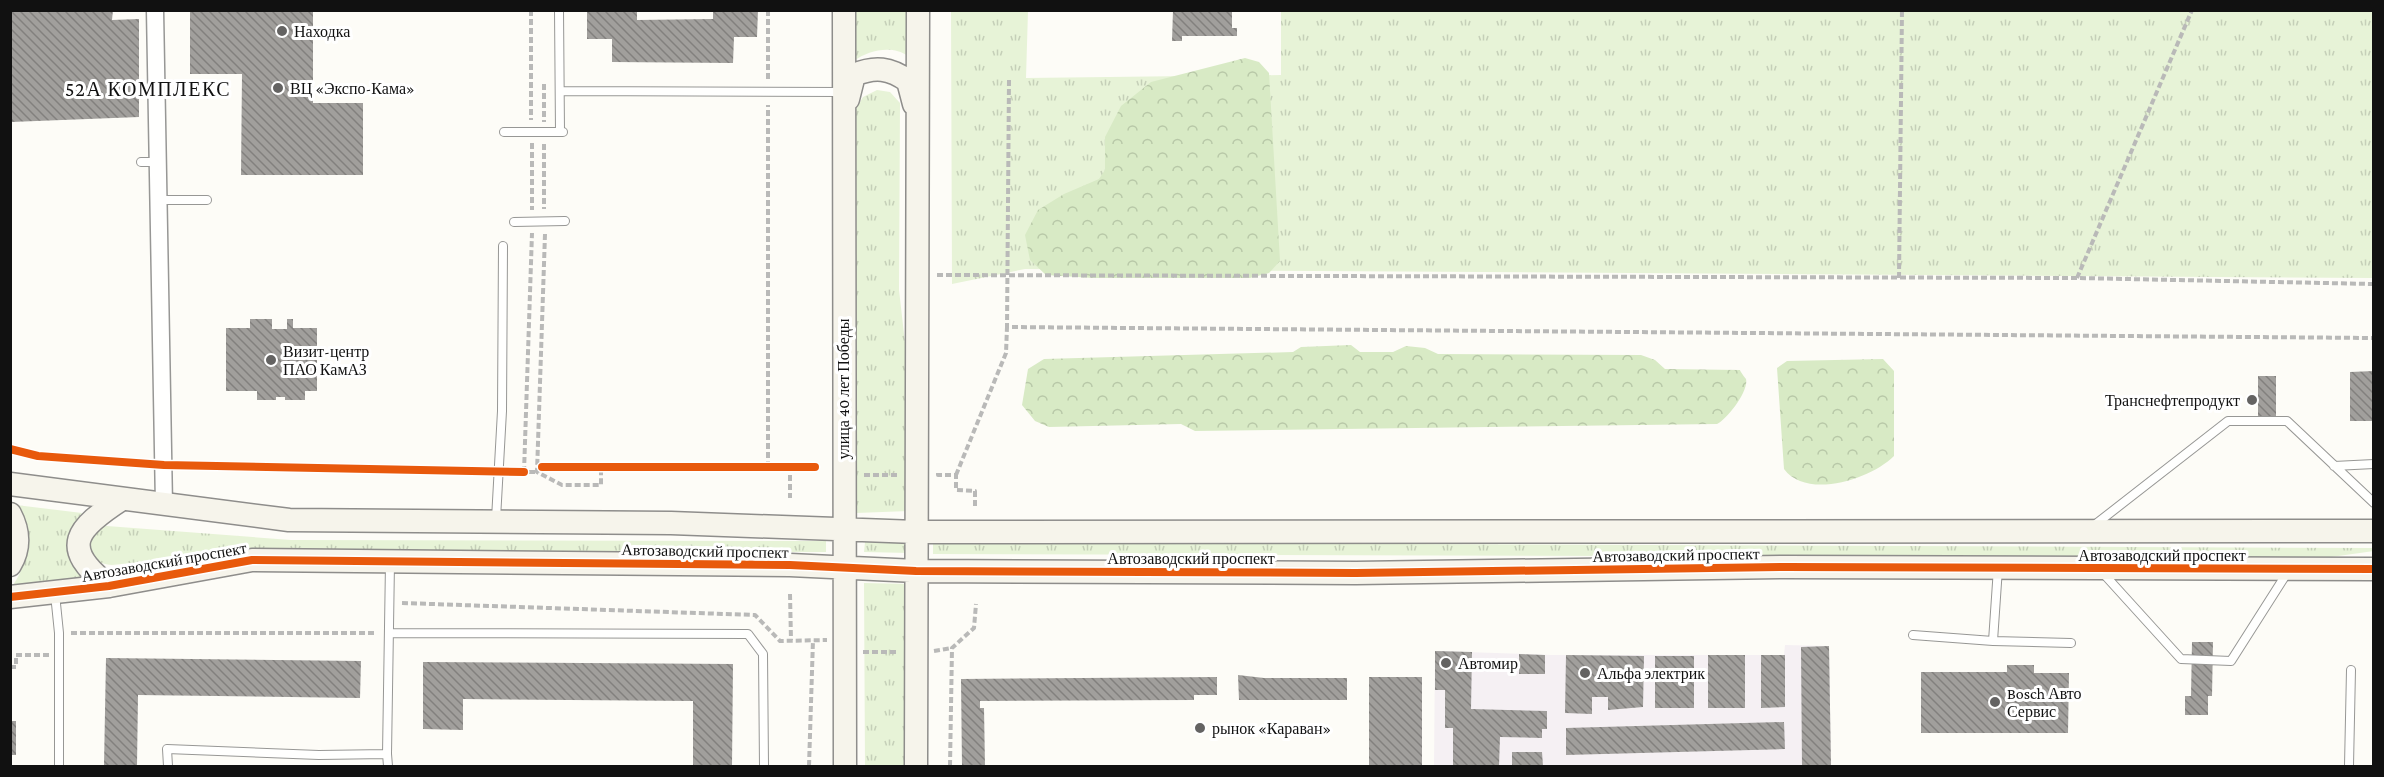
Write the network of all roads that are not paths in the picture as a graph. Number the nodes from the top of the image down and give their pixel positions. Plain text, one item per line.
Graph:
1 (155, 10) edge
2 (559, 10) edge
3 (844, 10) edge
4 (918, 10) edge
5 (560, 91) junction
6 (843, 92) junction
7 (918, 117) junction
8 (843, 118) junction
9 (504, 132) dead end
10 (157, 200) junction
11 (207, 200) dead end
12 (565, 221) dead end
13 (514, 222) dead end
14 (503, 246) dead end
15 (2373, 464) edge
16 (2334, 466) junction
17 (10, 484) edge
18 (122, 499) junction
19 (2373, 503) edge
20 (164, 505) junction
21 (10, 514) edge
22 (496, 520) junction
23 (844, 529) junction
24 (2373, 531) edge
25 (916, 532) junction
26 (2054, 533) junction
27 (2084, 533) junction
28 (390, 560) junction
29 (10, 565) edge
30 (1998, 567) junction
31 (2053, 567) junction
32 (844, 568) junction
33 (2373, 569) edge
34 (2100, 570) junction
35 (2289, 570) junction
36 (916, 571) junction
37 (109, 586) junction
38 (55, 593) junction
39 (10, 597) edge
40 (389, 633) junction
41 (1913, 635) dead end
42 (1993, 641) junction
43 (2071, 643) dead end
44 (2351, 670) dead end
45 (387, 754) junction
46 (59, 766) edge
47 (168, 766) edge
48 (388, 766) edge
49 (764, 766) edge
50 (845, 766) edge
51 (916, 766) edge
52 (2349, 766) edge

1 - 10 street
2 - 5 lane
3 - 6 street, улица 40 лет Победы
4 - 7 street
5 - 6 lane
5 - 9 lane
6 - 8 street, улица 40 лет Победы
7 - 8 street
7 - 25 street
8 - 23 street, улица 40 лет Победы
10 - 11 lane
10 - 20 street
12 - 13 lane
14 - 22 lane
15 - 16 lane
16 - 19 lane
16 - 27 lane
17 - 18 street, Автозаводский проспект
18 - 20 street, Автозаводский проспект
18 - 37 street
20 - 22 street, Автозаводский проспект
21 - 29 street
22 - 23 street, Автозаводский проспект
23 - 25 street, Автозаводский проспект
23 - 32 street, улица 40 лет Победы
24 - 27 street, Автозаводский проспект
25 - 26 street, Автозаводский проспект
25 - 36 street
26 - 27 street, Автозаводский проспект
26 - 31 street
28 - 32 street, Автозаводский проспект
28 - 37 street, Автозаводский проспект
28 - 40 lane
30 - 31 street, Автозаводский проспект
30 - 36 street, Автозаводский проспект
30 - 42 lane
31 - 34 street, Автозаводский проспект
32 - 36 street, Автозаводский проспект
32 - 50 street, улица 40 лет Победы
33 - 35 street, Автозаводский проспект
34 - 35 street, Автозаводский проспект
34 - 35 lane
36 - 51 street
37 - 38 street, Автозаводский проспект
38 - 39 street, Автозаводский проспект
38 - 46 lane
40 - 45 lane
40 - 49 lane
41 - 42 lane
42 - 43 lane
44 - 52 lane
45 - 47 lane
45 - 48 lane

